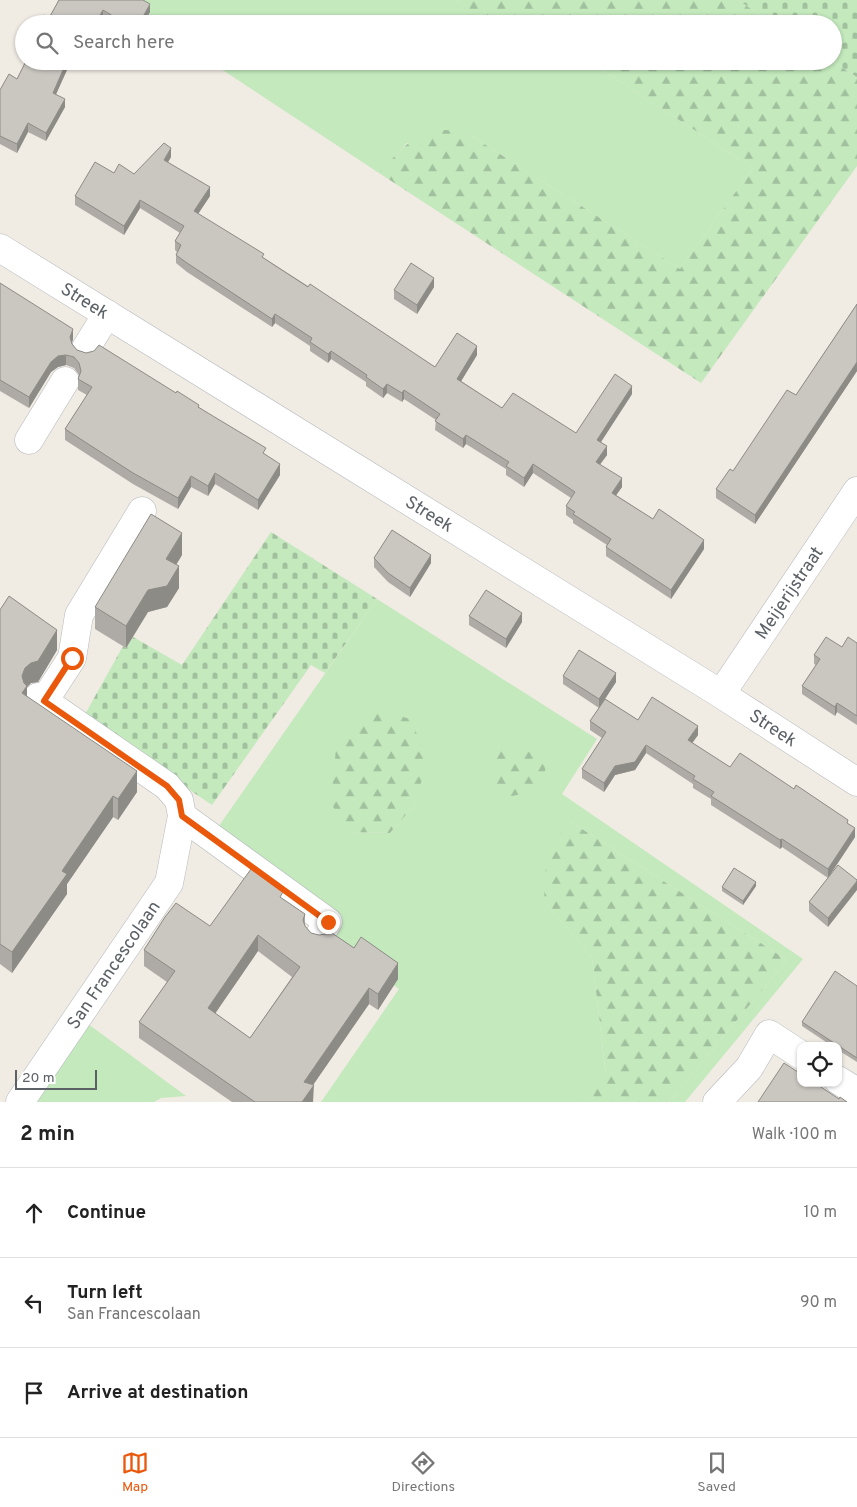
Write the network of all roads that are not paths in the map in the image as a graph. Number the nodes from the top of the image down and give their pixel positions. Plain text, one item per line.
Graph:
1 (0, 248) edge
2 (107, 314) junction
3 (86, 348) dead end
4 (65, 381) dead end
5 (29, 440) dead end
6 (857, 492) edge
7 (142, 511) dead end
8 (721, 694) junction
9 (857, 782) edge
10 (182, 816) junction
11 (319, 936) edge
12 (797, 1052) edge
13 (842, 1083) edge
14 (857, 1092) edge
15 (20, 1102) edge
16 (717, 1102) edge

1 - 2 street, Streek
2 - 3 street
2 - 8 street, Streek
4 - 5 street
6 - 8 street, Meijerijstraat
7 - 10 street
8 - 9 street, Streek
10 - 11 street
10 - 15 street, San Francescolaan
12 - 16 street
13 - 14 street

